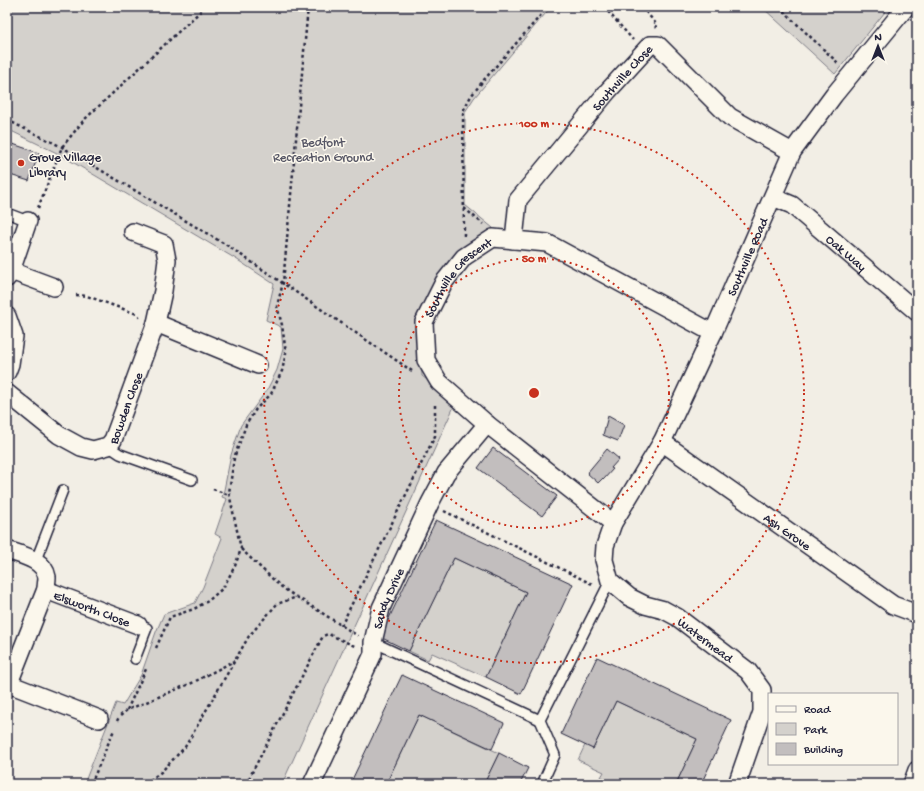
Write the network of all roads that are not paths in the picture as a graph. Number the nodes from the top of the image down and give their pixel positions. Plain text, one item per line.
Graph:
1 (906, 7) edge
2 (792, 152) junction
3 (774, 197) junction
4 (7, 213) edge
5 (28, 221) joint
6 (133, 232) dead end
7 (514, 240) junction
8 (9, 274) edge
9 (54, 287) dead end
10 (917, 312) edge
11 (7, 316) edge
12 (148, 321) junction
13 (713, 333) junction
14 (258, 365) dead end
15 (7, 372) edge
16 (7, 393) edge
17 (487, 424) junction
18 (662, 442) junction
19 (108, 446) junction
20 (192, 480) dead end
21 (63, 490) dead end
22 (613, 523) junction
23 (7, 550) edge
24 (36, 560) junction
25 (608, 586) junction
26 (46, 589) junction
27 (917, 614) edge
28 (138, 625) joint
29 (373, 648) junction
30 (135, 659) dead end
31 (8, 686) edge
32 (99, 719) dead end
33 (540, 720) junction
34 (917, 770) edge
35 (312, 784) edge
36 (542, 784) edge
37 (737, 784) edge
38 (912, 784) edge

1 - 2 street, Southville Road
2 - 3 street, Southville Road
2 - 7 street, Southville Close
3 - 10 street, Oak Way
3 - 13 street, Southville Road
4 - 5 lane
5 - 8 street
6 - 12 street, Bowden Close
7 - 13 street, Southville Crescent
7 - 17 street, Southville Crescent
8 - 9 street
11 - 15 street
12 - 14 street
12 - 19 street, Bowden Close
13 - 18 street, Southville Road
16 - 19 street, Bowden Close
17 - 22 street, Southville Crescent
17 - 29 street, Sandy Drive
18 - 22 street, Southville Road
18 - 27 street, Ash Grove
19 - 20 lane
21 - 24 lane
22 - 25 street
23 - 24 street
24 - 26 street, Elsworth Close
25 - 33 lane
25 - 37 street, Watermead
26 - 28 street, Elsworth Close
26 - 31 street, Elsworth Close
28 - 30 lane
29 - 33 lane
29 - 35 street, Sandy Drive
31 - 32 street, Elsworth Close
33 - 36 lane
34 - 38 street

